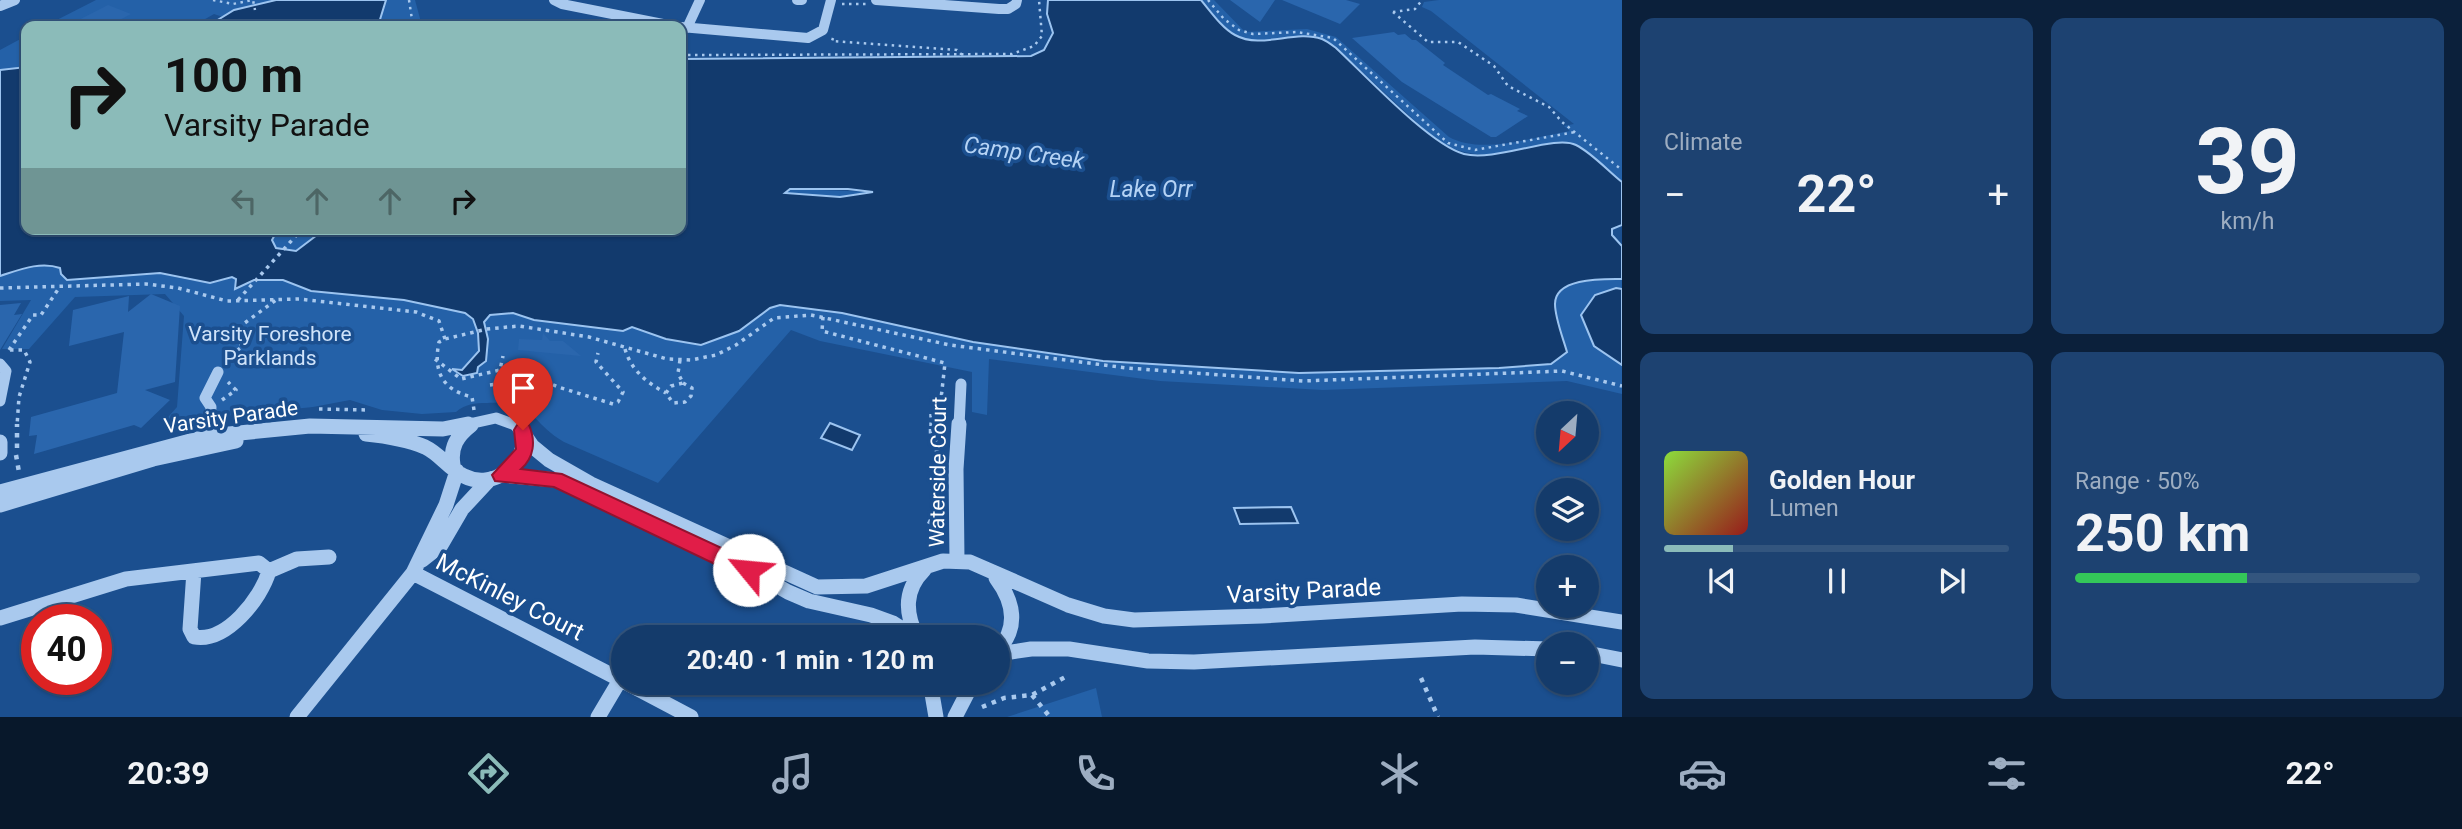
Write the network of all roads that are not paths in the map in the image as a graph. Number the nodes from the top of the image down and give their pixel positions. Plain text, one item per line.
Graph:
1 (15, 0) edge
2 (554, 0) edge
3 (700, 0) edge
4 (831, 0) edge
5 (876, 0) edge
6 (1017, 0) edge
7 (2, 3) edge
8 (648, 21) edge
9 (686, 24) edge
10 (686, 27) edge
11 (0, 364) edge
12 (218, 372) road end
13 (961, 384) dead end
14 (0, 401) edge
15 (474, 416) junction
16 (523, 430) junction
17 (209, 436) junction
18 (0, 442) edge
19 (0, 453) edge
20 (455, 468) junction
21 (94, 477) junction
22 (496, 477) junction
23 (0, 492) edge
24 (0, 499) edge
25 (0, 505) edge
26 (329, 557) dead end
27 (957, 560) junction
28 (930, 566) junction
29 (416, 568) junction
30 (270, 570) junction
31 (194, 571) junction
32 (994, 575) junction
33 (0, 618) edge
34 (1622, 622) edge
35 (896, 625) edge
36 (912, 625) edge
37 (1010, 633) edge
38 (1536, 649) edge
39 (1010, 651) edge
40 (1599, 655) edge
41 (1622, 660) edge
42 (611, 674) edge
43 (613, 695) edge
44 (649, 695) edge
45 (932, 695) edge
46 (967, 695) edge
47 (297, 717) edge
48 (598, 717) edge
49 (691, 717) edge
50 (936, 717) edge
51 (956, 717) edge

1 - 7 street
2 - 8 street
3 - 9 street
4 - 10 street
5 - 6 street
11 - 14 street
12 - 17 street
13 - 27 street, Waterside Court
15 - 16 street, Varsity Parade
15 - 17 street, Varsity Parade
15 - 20 street
16 - 22 street
16 - 28 street
17 - 23 street, Varsity Parade
18 - 19 street
20 - 21 street, Varsity Parade
20 - 22 street, Varsity Parade
20 - 29 street
21 - 24 street
21 - 25 street, Varsity Parade
22 - 29 street
22 - 35 street, Varsity Parade
26 - 30 street
27 - 28 street
27 - 32 street, Varsity Parade
28 - 36 street, Varsity Parade
29 - 42 street, McKinley Court
29 - 47 street
30 - 31 street
30 - 31 street
31 - 33 street
32 - 34 street, Varsity Parade
32 - 37 street
38 - 39 street
40 - 41 street
43 - 48 street
44 - 49 street, McKinley Court
45 - 50 street
46 - 51 street

